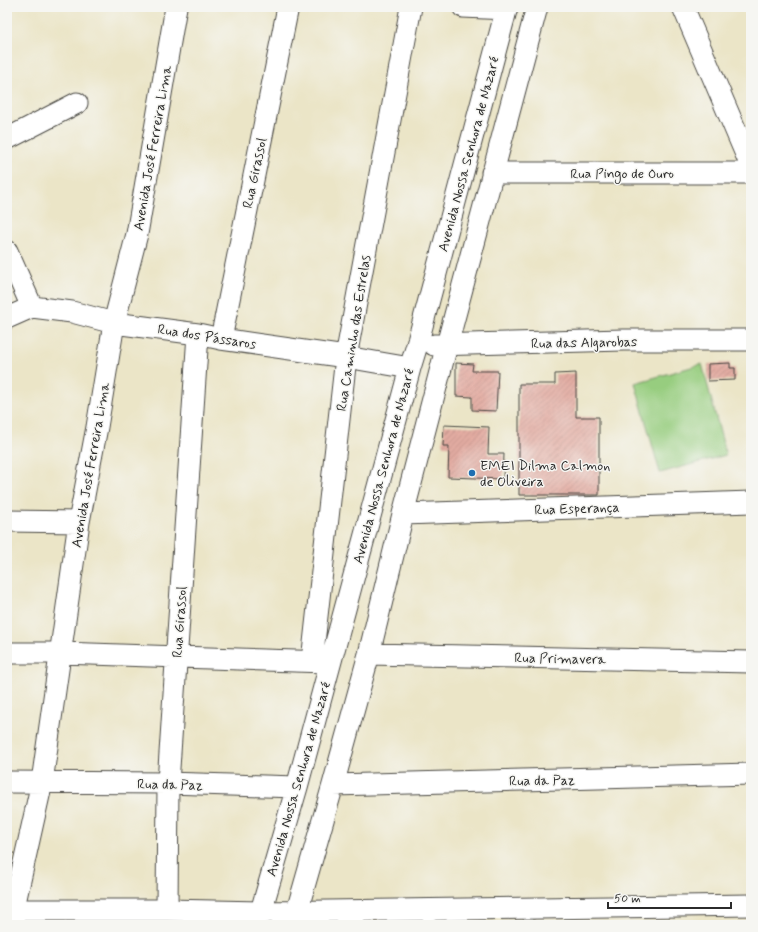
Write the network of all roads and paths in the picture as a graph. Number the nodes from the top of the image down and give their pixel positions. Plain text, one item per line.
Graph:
1 (176, 7) edge
2 (288, 7) edge
3 (411, 7) edge
4 (463, 7) edge
5 (538, 7) edge
6 (684, 7) edge
7 (507, 8) edge
8 (78, 103) dead end
9 (7, 139) edge
10 (751, 166) edge
11 (492, 173) junction
12 (751, 173) edge
13 (7, 252) edge
14 (32, 307) junction
15 (7, 318) edge
16 (114, 323) junction
17 (198, 334) junction
18 (221, 339) junction
19 (751, 340) edge
20 (417, 345) junction
21 (447, 345) junction
22 (346, 357) junction
23 (410, 368) junction
24 (751, 502) edge
25 (403, 514) junction
26 (7, 521) edge
27 (79, 522) junction
28 (7, 653) edge
29 (60, 653) junction
30 (368, 654) junction
31 (177, 657) junction
32 (321, 662) junction
33 (751, 662) edge
34 (751, 774) edge
35 (7, 782) edge
36 (42, 782) junction
37 (168, 784) junction
38 (333, 785) junction
39 (297, 787) junction
40 (751, 905) edge
41 (167, 910) junction
42 (10, 915) edge
43 (259, 918) edge
44 (295, 918) edge

1 - 16 street, Avenida José Ferreira Lima
2 - 18 street, Rua Girassol
3 - 22 street, Rua Caminho das Estrelas
4 - 7 street
5 - 11 street, Avenida Nossa Senhora de Nazaré
6 - 10 street
7 - 20 street, Avenida Nossa Senhora de Nazaré
8 - 9 street
11 - 12 street, Rua Pingo de Ouro
11 - 21 street, Avenida Nossa Senhora de Nazaré
13 - 14 street
14 - 15 street
14 - 16 street, Rua dos Pássaros
16 - 17 street, Rua dos Pássaros
16 - 27 street, Avenida José Ferreira Lima
17 - 18 street, Rua dos Pássaros
17 - 31 street, Rua Girassol
18 - 22 street, Rua dos Pássaros
19 - 21 street, Rua das Algarobas
20 - 21 street, Rua das Algarobas
20 - 23 street, Avenida Nossa Senhora de Nazaré
21 - 25 street, Avenida Nossa Senhora de Nazaré
22 - 23 street, Rua dos Pássaros
22 - 32 street, Rua Caminho das Estrelas
23 - 32 street, Avenida Nossa Senhora de Nazaré
24 - 25 street, Rua Esperança
25 - 30 street, Avenida Nossa Senhora de Nazaré
26 - 27 street
27 - 29 street, Avenida José Ferreira Lima
28 - 29 street
29 - 31 street
29 - 36 street, Avenida José Ferreira Lima
30 - 33 street, Rua Primavera
30 - 38 street, Avenida Nossa Senhora de Nazaré
31 - 32 street
31 - 37 street, Rua Girassol
32 - 39 street, Avenida Nossa Senhora de Nazaré
34 - 38 street, Rua da Paz
35 - 36 street, Rua da Paz
36 - 37 street, Rua da Paz
36 - 42 street, Avenida José Ferreira Lima
37 - 39 street, Rua da Paz
37 - 41 street, Rua Girassol
38 - 44 street, Avenida Nossa Senhora de Nazaré
39 - 43 street, Avenida Nossa Senhora de Nazaré
40 - 44 street
41 - 42 street
41 - 43 street
43 - 44 street

